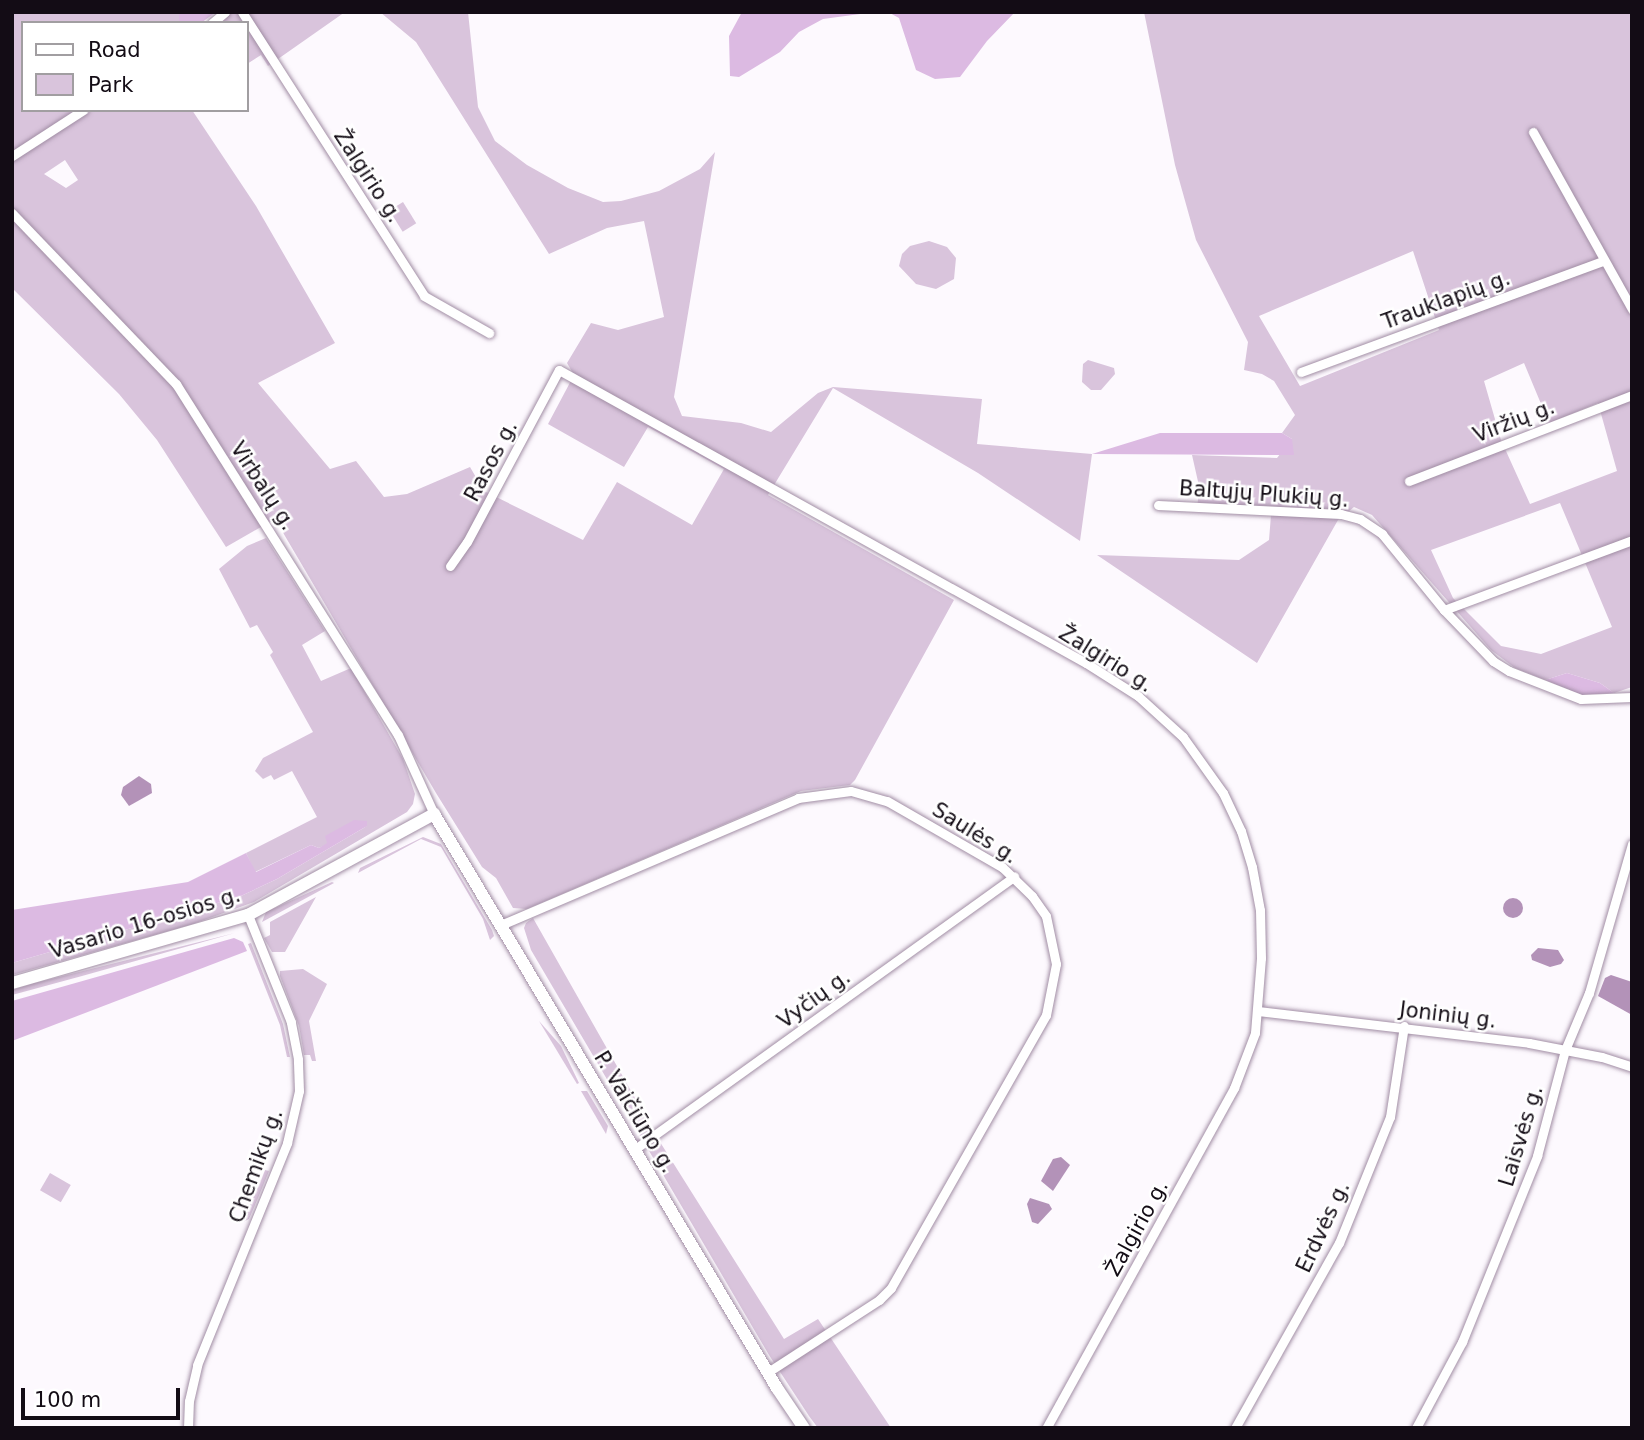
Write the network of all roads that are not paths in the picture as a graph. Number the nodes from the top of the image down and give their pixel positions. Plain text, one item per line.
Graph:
1 (248, 21) edge
2 (80, 112) edge
3 (1532, 132) dead end
4 (12, 156) edge
5 (12, 213) edge
6 (1603, 261) junction
7 (1632, 309) edge
8 (489, 333) dead end
9 (559, 370) joint
10 (1301, 372) dead end
11 (1632, 395) edge
12 (1409, 481) dead end
13 (1157, 505) dead end
14 (1632, 540) edge
15 (450, 566) dead end
16 (1444, 610) junction
17 (1632, 697) edge
18 (434, 814) junction
19 (1632, 844) edge
20 (1014, 877) junction
21 (248, 915) junction
22 (503, 924) junction
23 (12, 983) edge
24 (1258, 1011) junction
25 (1404, 1026) junction
26 (1565, 1050) junction
27 (1632, 1067) edge
28 (635, 1149) junction
29 (768, 1373) junction
30 (188, 1428) edge
31 (804, 1428) edge
32 (1046, 1428) edge
33 (1236, 1428) edge
34 (1416, 1428) edge

1 - 8 street, Žalgirio g.
2 - 4 street
3 - 6 street
5 - 18 street, Virbalų g.
6 - 7 street
6 - 10 street, Trauklapių g.
9 - 15 street, Rasos g.
9 - 24 street, Žalgirio g.
11 - 12 street, Viržių g.
13 - 16 street, Baltųjų Plukių g.
14 - 16 street
16 - 17 street, Baltųjų Plukių g.
18 - 21 main road, Vasario 16-osios g.
18 - 22 main road, P. Vaičiūno g.
19 - 26 street, Laisvės g.
20 - 22 street, Saulės g.
20 - 28 street, Vyčių g.
20 - 29 street, Saulės g.
21 - 23 main road, Vasario 16-osios g.
21 - 30 street, Chemikų g.
22 - 28 main road, P. Vaičiūno g.
24 - 25 street, Joninių g.
24 - 32 street, Žalgirio g.
25 - 26 street, Joninių g.
25 - 33 street, Erdvės g.
26 - 27 street, Joninių g.
26 - 34 street, Laisvės g.
28 - 29 main road, P. Vaičiūno g.
29 - 31 main road, P. Vaičiūno g.

